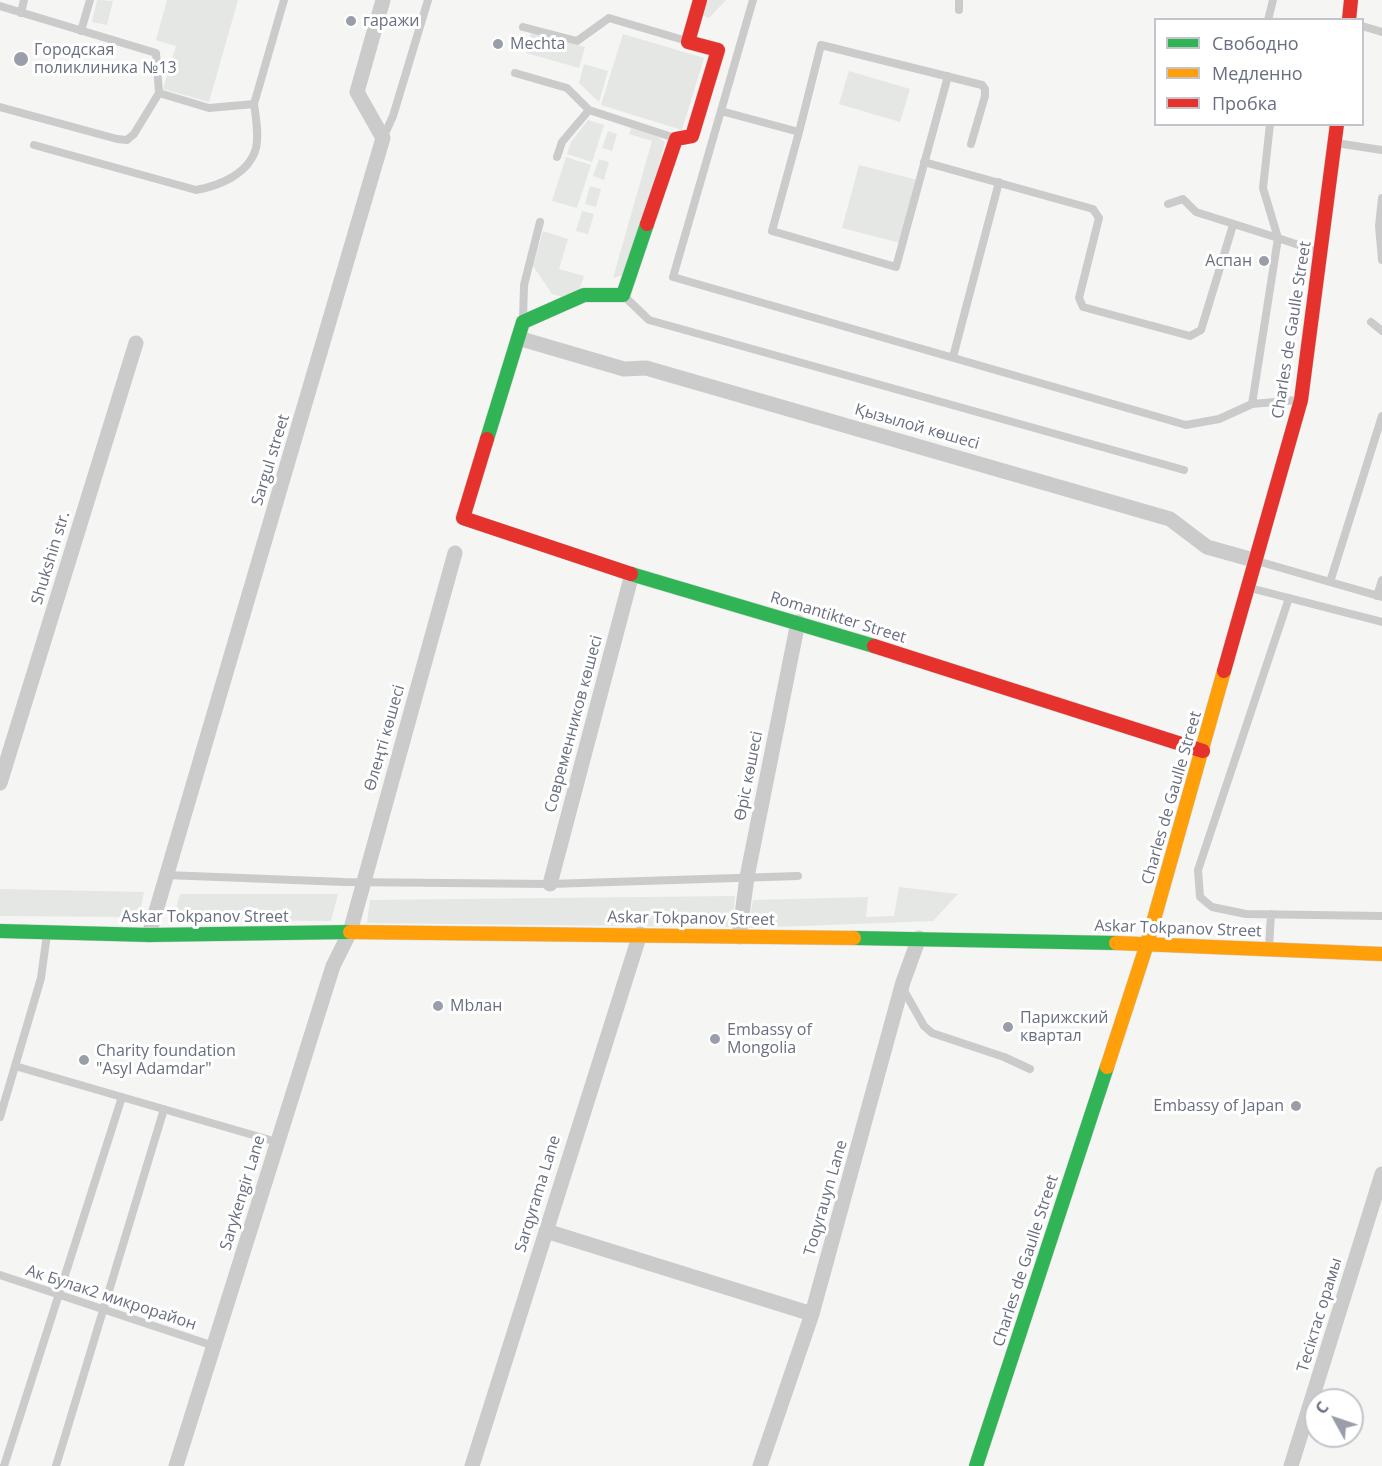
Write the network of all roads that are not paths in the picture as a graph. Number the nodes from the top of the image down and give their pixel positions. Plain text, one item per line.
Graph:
1 (24, 0) edge
2 (90, 0) edge
3 (284, 0) edge
4 (383, 0) edge
5 (428, 0) edge
6 (700, 0) edge
7 (753, 0) edge
8 (959, 0) edge
9 (1273, 0) edge
10 (1351, 0) edge
11 (0, 6) edge
12 (959, 10) dead end
13 (21, 13) junction
14 (1268, 18) edge
15 (1349, 18) edge
16 (523, 27) dead end
17 (1364, 27) edge
18 (81, 31) junction
19 (1382, 32) edge
20 (688, 42) junction
21 (515, 73) dead end
22 (948, 76) junction
23 (159, 93) junction
24 (255, 104) junction
25 (0, 107) edge
26 (589, 110) junction
27 (721, 111) junction
28 (1270, 126) edge
29 (1336, 126) edge
30 (799, 132) junction
31 (383, 138) junction
32 (676, 139) junction
33 (1334, 142) junction
34 (972, 144) dead end
35 (34, 145) dead end
36 (1382, 150) edge
37 (557, 157) dead end
38 (924, 162) junction
39 (999, 182) junction
40 (1382, 198) edge
41 (1168, 204) dead end
42 (540, 222) dead end
43 (1233, 225) junction
44 (1278, 238) junction
45 (1322, 253) junction
46 (1382, 260) edge
47 (623, 295) junction
48 (523, 322) junction
49 (1371, 322) dead end
50 (1382, 331) edge
51 (518, 338) junction
52 (136, 343) dead end
53 (952, 357) junction
54 (1301, 400) junction
55 (1252, 404) junction
56 (1382, 416) edge
57 (1184, 470) dead end
58 (455, 553) dead end
59 (1257, 561) junction
60 (632, 574) junction
61 (1382, 580) edge
62 (1330, 582) junction
63 (1250, 588) junction
64 (1379, 597) edge
65 (1289, 598) junction
66 (798, 622) junction
67 (1382, 622) edge
68 (1203, 751) junction
69 (0, 783) edge
70 (166, 875) junction
71 (798, 876) dead end
72 (747, 877) junction
73 (364, 882) junction
74 (550, 884) junction
75 (1271, 915) junction
76 (1382, 916) edge
77 (0, 931) edge
78 (47, 932) junction
79 (350, 932) junction
80 (640, 934) junction
81 (149, 935) junction
82 (739, 937) junction
83 (919, 938) junction
84 (1147, 944) junction
85 (1269, 949) junction
86 (1382, 954) edge
87 (902, 987) junction
88 (15, 1065) junction
89 (1030, 1069) dead end
90 (122, 1097) junction
91 (164, 1109) junction
92 (0, 1118) edge
93 (278, 1142) junction
94 (1382, 1174) edge
95 (546, 1231) junction
96 (0, 1275) edge
97 (59, 1294) junction
98 (103, 1309) junction
99 (812, 1314) junction
100 (214, 1346) junction
101 (4, 1466) edge
102 (56, 1466) edge
103 (176, 1466) edge
104 (472, 1466) edge
105 (760, 1466) edge
106 (976, 1466) edge
107 (1292, 1466) edge

1 - 13 lane
2 - 18 lane
3 - 24 lane
4 - 31 street
5 - 31 lane
6 - 20 street
7 - 27 lane
8 - 12 lane
9 - 14 lane
10 - 15 street
11 - 13 lane
13 - 18 lane
16 - 20 lane
17 - 19 lane
18 - 23 lane
20 - 32 street
21 - 26 lane
22 - 30 lane
22 - 34 lane
22 - 38 lane
23 - 24 lane
23 - 25 lane
24 - 35 lane
26 - 32 lane
26 - 37 lane
27 - 30 lane
27 - 53 lane
28 - 44 lane
29 - 33 street, Charles de Gaulle Street
30 - 38 lane
31 - 70 street, Sargul street
32 - 47 street
33 - 36 lane
33 - 45 street, Charles de Gaulle Street
38 - 39 lane
39 - 43 lane
39 - 53 lane
40 - 46 lane
41 - 43 lane
42 - 48 lane
43 - 44 lane
44 - 45 lane
44 - 55 lane
45 - 54 street, Charles de Gaulle Street
47 - 48 street
47 - 57 lane
48 - 51 street
49 - 50 lane
51 - 59 street, Қызылой көшесі
51 - 60 street, Romantikter Street
52 - 69 street, Shukshin str.
53 - 55 lane
54 - 55 lane
54 - 59 street, Charles de Gaulle Street
56 - 62 lane
58 - 73 street, Өлеңті көшесі
59 - 62 lane
59 - 63 street, Charles de Gaulle Street
60 - 66 street, Romantikter Street
60 - 74 street, Современников көшесі
61 - 64 lane
62 - 64 lane
63 - 65 lane
63 - 68 street, Charles de Gaulle Street
65 - 67 lane
65 - 75 lane
66 - 68 street, Romantikter Street
66 - 72 street, Өріс көшесі
68 - 84 street, Charles de Gaulle Street
70 - 73 lane
70 - 81 street, Sargul street
71 - 72 lane
72 - 74 lane
72 - 82 street, Өріс көшесі
73 - 74 lane
73 - 79 street, Өлеңті көшесі
75 - 76 lane
75 - 85 lane
77 - 78 street, Askar Tokpanov Street
78 - 81 street, Askar Tokpanov Street
78 - 88 lane
79 - 80 street, Askar Tokpanov Street
79 - 81 street, Askar Tokpanov Street
79 - 93 street, Sarykengir Lane
80 - 82 street, Askar Tokpanov Street
80 - 95 street, Sarqyrama Lane
82 - 83 street, Askar Tokpanov Street
83 - 84 street, Askar Tokpanov Street
83 - 87 street, Toqyrauyn Lane
84 - 85 street, Askar Tokpanov Street
84 - 106 street, Charles de Gaulle Street
85 - 86 street, Askar Tokpanov Street
87 - 89 lane
87 - 99 street, Toqyrauyn Lane
88 - 90 lane
88 - 92 lane
90 - 91 lane
90 - 97 lane
91 - 93 lane
91 - 98 lane
93 - 100 street, Sarykengir Lane
94 - 107 street, Тесіктас орамы
95 - 99 street
95 - 104 street, Sarqyrama Lane
96 - 97 lane, Ак Булак2 микрорайон
97 - 98 lane, Ак Булак2 микрорайон
97 - 101 lane
98 - 100 lane, Ак Булак2 микрорайон
98 - 102 lane
99 - 105 street, Toqyrauyn Lane
100 - 103 street, Sarykengir Lane

